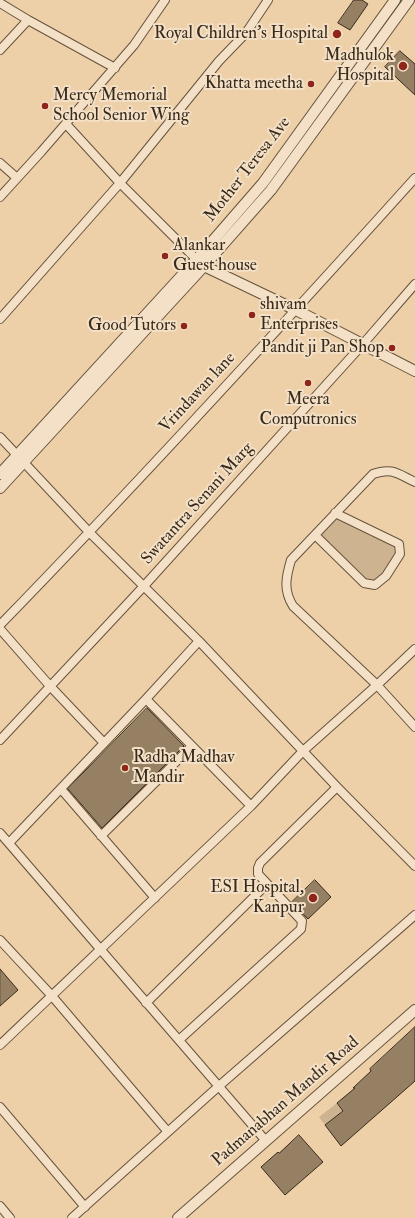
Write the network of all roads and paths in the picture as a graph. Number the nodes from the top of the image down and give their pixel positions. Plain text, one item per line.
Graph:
1 (165, 0) edge
2 (268, 0) edge
3 (395, 0) edge
4 (409, 0) edge
5 (0, 3) edge
6 (28, 20) junction
7 (0, 50) edge
8 (115, 68) junction
9 (66, 124) junction
10 (0, 163) edge
11 (17, 178) junction
12 (415, 178) edge
13 (120, 183) junction
14 (0, 197) edge
15 (200, 263) junction
16 (415, 284) edge
17 (296, 310) junction
18 (0, 319) edge
19 (363, 344) junction
20 (415, 371) edge
21 (0, 437) edge
22 (20, 459) junction
23 (0, 474) edge
24 (415, 482) edge
25 (0, 488) edge
26 (335, 514) junction
27 (90, 533) junction
28 (315, 535) junction
29 (144, 586) junction
30 (0, 625) edge
31 (0, 629) edge
32 (199, 641) junction
33 (415, 649) edge
34 (377, 685) junction
35 (50, 686) junction
36 (146, 699) junction
37 (415, 727) edge
38 (0, 740) edge
39 (104, 743) junction
40 (192, 746) junction
41 (304, 751) junction
42 (338, 787) junction
43 (60, 790) junction
44 (251, 806) junction
45 (0, 833) edge
46 (101, 836) junction
47 (9, 843) junction
48 (415, 866) edge
49 (267, 884) junction
50 (155, 898) junction
51 (415, 915) edge
52 (0, 940) edge
53 (101, 950) junction
54 (52, 996) junction
55 (146, 1003) junction
56 (415, 1010) edge
57 (179, 1040) junction
58 (0, 1045) edge
59 (219, 1086) junction
60 (0, 1107) edge
61 (168, 1132) junction
62 (266, 1141) junction
63 (0, 1206) edge
64 (85, 1207) junction
65 (10, 1218) edge
66 (72, 1218) edge
67 (178, 1218) edge

1 - 8 street
2 - 13 street
3 - 15 street, Mother Teresa Ave
4 - 15 street
5 - 6 street
6 - 7 street
6 - 8 street
8 - 9 street
9 - 11 street
9 - 13 street
10 - 11 street
11 - 14 street
12 - 17 street, Vrindawan lane
13 - 15 street
13 - 18 street
15 - 17 street
15 - 22 street
16 - 19 street, Swatantra Senani Marg
17 - 19 street
17 - 27 street, Vrindawan lane
19 - 20 street
19 - 29 street, Swatantra Senani Marg
21 - 22 street
22 - 23 street
22 - 25 street
22 - 27 street
24 - 26 street
26 - 28 street
26 - 28 street
27 - 29 street
27 - 30 street, Vrindawan lane
28 - 34 street
29 - 32 street
29 - 35 street, Swatantra Senani Marg
31 - 35 street
32 - 36 street
32 - 41 street
33 - 34 street
34 - 37 street
34 - 41 street
35 - 38 street, Swatantra Senani Marg
35 - 39 street
36 - 39 street
36 - 40 street
39 - 43 street
40 - 44 street
40 - 46 street
41 - 42 street
41 - 44 street
42 - 48 street
42 - 49 street
43 - 46 street
43 - 47 street
44 - 50 street
45 - 47 street
46 - 50 street
47 - 53 street
49 - 55 street
49 - 57 street
50 - 53 street
51 - 59 street
52 - 54 street
53 - 54 street
53 - 55 street
54 - 58 street
54 - 61 street
55 - 57 street
56 - 62 street, Padmanabhan Mandir Road
57 - 59 street
59 - 61 street
59 - 62 street
60 - 64 street
61 - 64 street
62 - 67 street, Padmanabhan Mandir Road
63 - 65 street
64 - 66 street

